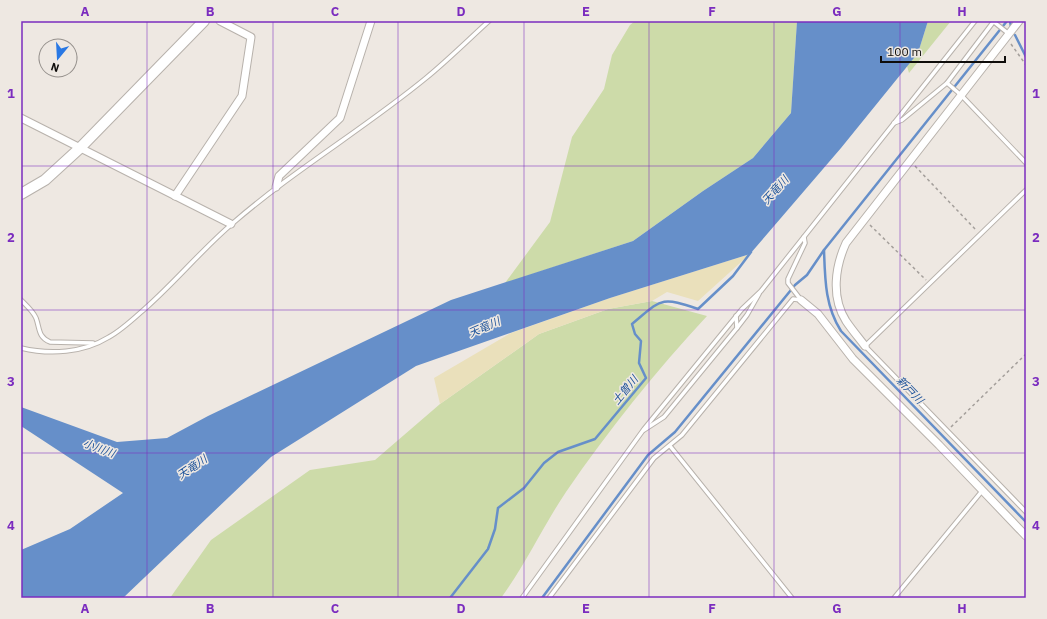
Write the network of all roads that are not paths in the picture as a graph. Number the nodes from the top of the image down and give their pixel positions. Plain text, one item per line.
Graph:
1 (204, 21) edge
2 (220, 21) edge
3 (371, 21) edge
4 (489, 21) edge
5 (974, 21) edge
6 (1019, 21) edge
7 (995, 23) edge
8 (1007, 35) junction
9 (948, 84) junction
10 (959, 93) junction
11 (21, 118) edge
12 (894, 123) junction
13 (80, 148) junction
14 (1026, 162) edge
15 (276, 187) junction
16 (1026, 190) edge
17 (21, 194) edge
18 (175, 196) junction
19 (231, 224) junction
20 (804, 237) junction
21 (761, 291) junction
22 (21, 300) edge
23 (801, 300) junction
24 (736, 316) junction
25 (737, 328) junction
26 (95, 343) junction
27 (864, 347) junction
28 (21, 348) edge
29 (642, 432) junction
30 (670, 446) junction
31 (982, 491) junction
32 (1026, 512) edge
33 (1026, 536) edge
34 (522, 598) edge
35 (549, 598) edge
36 (792, 598) edge
37 (894, 598) edge

1 - 13 street
2 - 18 street
3 - 15 street
4 - 15 lane
5 - 12 lane
6 - 8 street
7 - 8 lane
7 - 9 lane
8 - 10 street
9 - 10 lane
9 - 12 lane
10 - 14 lane
10 - 27 street
11 - 13 street
12 - 20 lane
13 - 17 street
13 - 18 street
15 - 19 lane
16 - 27 lane
18 - 19 street
19 - 26 lane
20 - 21 lane
20 - 23 lane
21 - 24 lane
21 - 25 lane
22 - 26 lane
23 - 30 lane
23 - 31 street
24 - 25 lane
24 - 29 lane
25 - 29 lane
26 - 28 lane
27 - 32 lane
29 - 34 lane
30 - 35 lane
30 - 36 lane
31 - 33 street
31 - 37 lane

